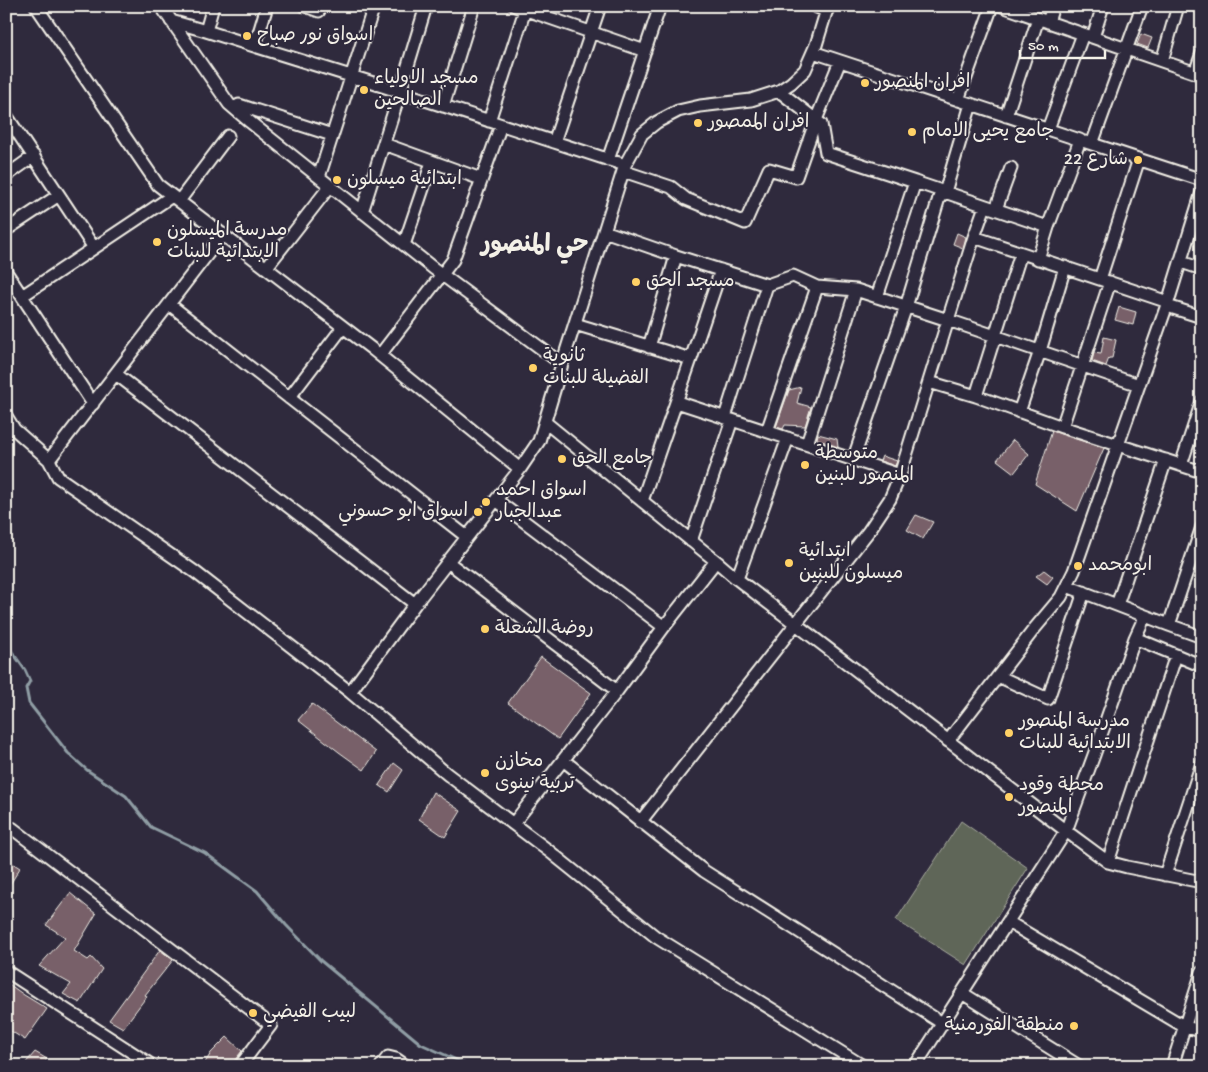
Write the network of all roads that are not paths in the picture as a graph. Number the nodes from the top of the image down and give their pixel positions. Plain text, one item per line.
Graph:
1 (36, 6) edge
2 (161, 6) edge
3 (214, 6) edge
4 (268, 6) edge
5 (305, 6) edge
6 (321, 6) edge
7 (374, 6) edge
8 (426, 6) edge
9 (474, 6) edge
10 (600, 6) edge
11 (660, 6) edge
12 (814, 6) edge
13 (992, 6) edge
14 (1002, 6) edge
15 (1053, 6) edge
16 (1103, 6) edge
17 (1142, 6) edge
18 (1178, 6) edge
19 (520, 8) edge
20 (828, 8) edge
21 (1043, 20) junction
22 (171, 21) junction
23 (206, 31) junction
24 (592, 32) junction
25 (1088, 36) junction
26 (255, 46) junction
27 (1127, 49) junction
28 (645, 51) junction
29 (813, 52) junction
30 (1202, 53) edge
31 (840, 61) junction
32 (1162, 61) junction
33 (1198, 74) edge
34 (351, 76) junction
35 (779, 91) junction
36 (400, 92) junction
37 (958, 100) junction
38 (971, 104) junction
39 (443, 106) junction
40 (234, 108) junction
41 (1006, 116) junction
42 (7, 117) edge
43 (816, 120) junction
44 (489, 121) junction
45 (500, 125) junction
46 (1048, 129) junction
47 (332, 135) junction
48 (228, 136) dead end
49 (1080, 140) junction
50 (554, 142) junction
51 (384, 144) junction
52 (1092, 144) junction
53 (34, 156) junction
54 (608, 160) junction
55 (1140, 160) junction
56 (432, 162) junction
57 (624, 168) junction
58 (1011, 168) dead end
59 (6, 176) edge
60 (318, 177) junction
61 (481, 179) junction
62 (1202, 180) edge
63 (915, 182) junction
64 (330, 186) junction
65 (945, 192) junction
66 (1202, 192) edge
67 (59, 195) junction
68 (175, 198) junction
69 (991, 208) junction
70 (362, 212) junction
71 (1197, 224) edge
72 (1048, 227) junction
73 (6, 230) edge
74 (604, 231) junction
75 (223, 234) junction
76 (974, 237) junction
77 (404, 245) junction
78 (94, 248) junction
79 (1021, 253) junction
80 (676, 256) junction
81 (1038, 258) junction
82 (1180, 262) junction
83 (1065, 267) junction
84 (266, 268) junction
85 (1202, 269) edge
86 (721, 270) junction
87 (6, 272) edge
88 (442, 275) junction
89 (1105, 280) junction
90 (767, 285) junction
91 (817, 286) junction
92 (856, 290) junction
93 (22, 296) junction
94 (877, 297) junction
95 (169, 304) junction
96 (1168, 304) junction
97 (906, 307) junction
98 (1202, 317) edge
99 (948, 320) junction
100 (575, 324) junction
101 (343, 327) junction
102 (994, 336) junction
103 (649, 347) junction
104 (1040, 351) junction
105 (380, 355) junction
106 (691, 359) junction
107 (562, 364) junction
108 (1082, 365) junction
109 (116, 374) junction
110 (928, 382) junction
111 (1139, 385) junction
112 (976, 396) junction
113 (289, 398) junction
114 (1202, 401) edge
115 (677, 402) junction
116 (92, 404) junction
117 (1019, 412) junction
118 (6, 416) edge
119 (728, 419) junction
120 (545, 422) junction
121 (1062, 427) junction
122 (767, 431) junction
123 (788, 438) junction
124 (807, 444) junction
125 (1118, 444) junction
126 (49, 460) junction
127 (853, 460) junction
128 (1166, 460) junction
129 (1181, 465) junction
130 (520, 469) junction
131 (1202, 472) edge
132 (900, 475) junction
133 (496, 500) junction
134 (642, 501) junction
135 (1202, 528) edge
136 (467, 537) junction
137 (691, 541) junction
138 (716, 561) junction
139 (448, 562) junction
140 (737, 579) junction
141 (1066, 586) junction
142 (1084, 592) junction
143 (415, 604) junction
144 (1117, 605) junction
145 (1145, 616) junction
146 (797, 624) junction
147 (1169, 625) junction
148 (664, 627) junction
149 (1202, 637) edge
150 (1135, 638) junction
151 (1176, 655) junction
152 (1202, 666) edge
153 (998, 676) junction
154 (350, 692) junction
155 (617, 692) junction
156 (948, 741) junction
157 (563, 760) junction
158 (1202, 762) edge
159 (640, 822) junction
160 (513, 824) junction
161 (12, 828) dead end
162 (1066, 831) junction
163 (1108, 862) junction
164 (1165, 875) junction
165 (1202, 882) edge
166 (1008, 922) junction
167 (6, 971) edge
168 (1202, 972) edge
169 (962, 993) junction
170 (942, 1023) junction
171 (1185, 1027) junction
172 (1202, 1031) edge
173 (153, 1066) edge
174 (240, 1066) edge
175 (381, 1066) edge
176 (406, 1066) edge
177 (863, 1066) edge
178 (915, 1066) edge
179 (1079, 1066) edge
180 (1172, 1066) edge

1 - 68 street
2 - 22 street
3 - 23 street
4 - 26 street
5 - 6 street
7 - 34 street
8 - 36 street
9 - 39 street
10 - 24 street
11 - 28 street
12 - 20 street
13 - 37 street
14 - 21 street
15 - 21 street
16 - 25 street
17 - 27 street
18 - 32 street
19 - 24 street
19 - 44 street
20 - 29 street
21 - 25 street
21 - 41 street
22 - 23 street
22 - 40 street
23 - 26 street
24 - 28 street
24 - 50 street
25 - 27 street
25 - 46 street
26 - 34 street
27 - 32 street
27 - 52 street
28 - 54 street
29 - 31 street
29 - 35 street
30 - 33 street
31 - 37 street
31 - 43 street
32 - 33 street
34 - 36 street
34 - 47 street
35 - 43 street
35 - 57 street
36 - 39 street
36 - 51 street
37 - 38 street
38 - 41 street
38 - 65 street
39 - 44 street
40 - 47 street
40 - 60 street
41 - 46 street
42 - 53 street
43 - 57 street
43 - 63 street
44 - 45 street
45 - 50 street
45 - 61 street
46 - 49 street
47 - 60 street
48 - 68 street
49 - 52 street
49 - 72 street
50 - 54 street
51 - 56 street
51 - 70 street
52 - 55 street
53 - 59 street
53 - 67 street
54 - 57 street
55 - 62 street
55 - 89 street
56 - 61 street
56 - 77 street
57 - 74 street
58 - 69 street
60 - 64 street
61 - 88 street
63 - 65 street
63 - 94 street
64 - 70 street
64 - 84 street
65 - 69 street
65 - 97 street
66 - 71 street
67 - 73 street
67 - 78 street
68 - 75 street
68 - 78 street
69 - 72 street
69 - 76 street
70 - 77 street
71 - 82 street
72 - 81 street
74 - 80 street
74 - 100 street
75 - 84 street
75 - 95 street
76 - 79 street
76 - 99 street
77 - 88 street
78 - 93 street
79 - 81 street
79 - 102 street
80 - 86 street
80 - 103 street
81 - 83 street
82 - 85 street
82 - 96 street
83 - 89 street
83 - 104 street
84 - 101 street
86 - 90 street
86 - 106 street
87 - 93 street
88 - 105 street
88 - 107 street
89 - 96 street
89 - 108 street
90 - 91 street
90 - 119 street
91 - 92 street
91 - 122 street
92 - 94 street
92 - 124 street
93 - 116 street
94 - 97 street
95 - 109 street
95 - 113 street
96 - 98 street
96 - 111 street
97 - 99 street
97 - 127 street
99 - 102 street
99 - 110 street
100 - 103 street
100 - 107 street
101 - 105 street
101 - 113 street
102 - 104 street
102 - 112 street
103 - 106 street
104 - 108 street
104 - 117 street
105 - 130 street
106 - 115 street
107 - 120 street
108 - 111 street
108 - 121 street
109 - 116 street
109 - 143 street
110 - 112 street
110 - 132 street
111 - 125 street
112 - 117 street
113 - 136 street
114 - 129 street
115 - 119 street
115 - 134 street
116 - 126 street
117 - 121 street
118 - 126 street
119 - 122 street
119 - 137 street
120 - 130 street
120 - 134 street
121 - 125 street
122 - 123 street
123 - 124 street
123 - 140 street
124 - 127 street
125 - 128 street
125 - 141 street
126 - 154 street
127 - 132 street
128 - 129 street
128 - 144 street
129 - 131 street
130 - 133 street
132 - 146 street
133 - 136 street
133 - 148 street
134 - 137 street
135 - 147 street
136 - 139 street
137 - 138 street
138 - 140 street
138 - 148 street
139 - 143 street
139 - 155 street
140 - 146 street
141 - 142 street
141 - 153 street
142 - 144 street
142 - 153 street
143 - 154 street
144 - 145 street
145 - 147 street
145 - 150 street
146 - 156 street
146 - 159 street
147 - 149 street
148 - 155 street
150 - 151 street
150 - 162 street
151 - 152 street
151 - 163 street
153 - 156 street
154 - 160 street
155 - 157 street
156 - 162 street
157 - 159 street
157 - 160 street
158 - 164 street
159 - 170 street
160 - 177 street
161 - 174 street
162 - 163 street
162 - 166 street
163 - 164 street
164 - 165 street
166 - 169 street
166 - 171 street
167 - 173 street
168 - 171 street
169 - 170 street
169 - 179 street
170 - 178 street
171 - 172 street
171 - 180 street
175 - 176 street

